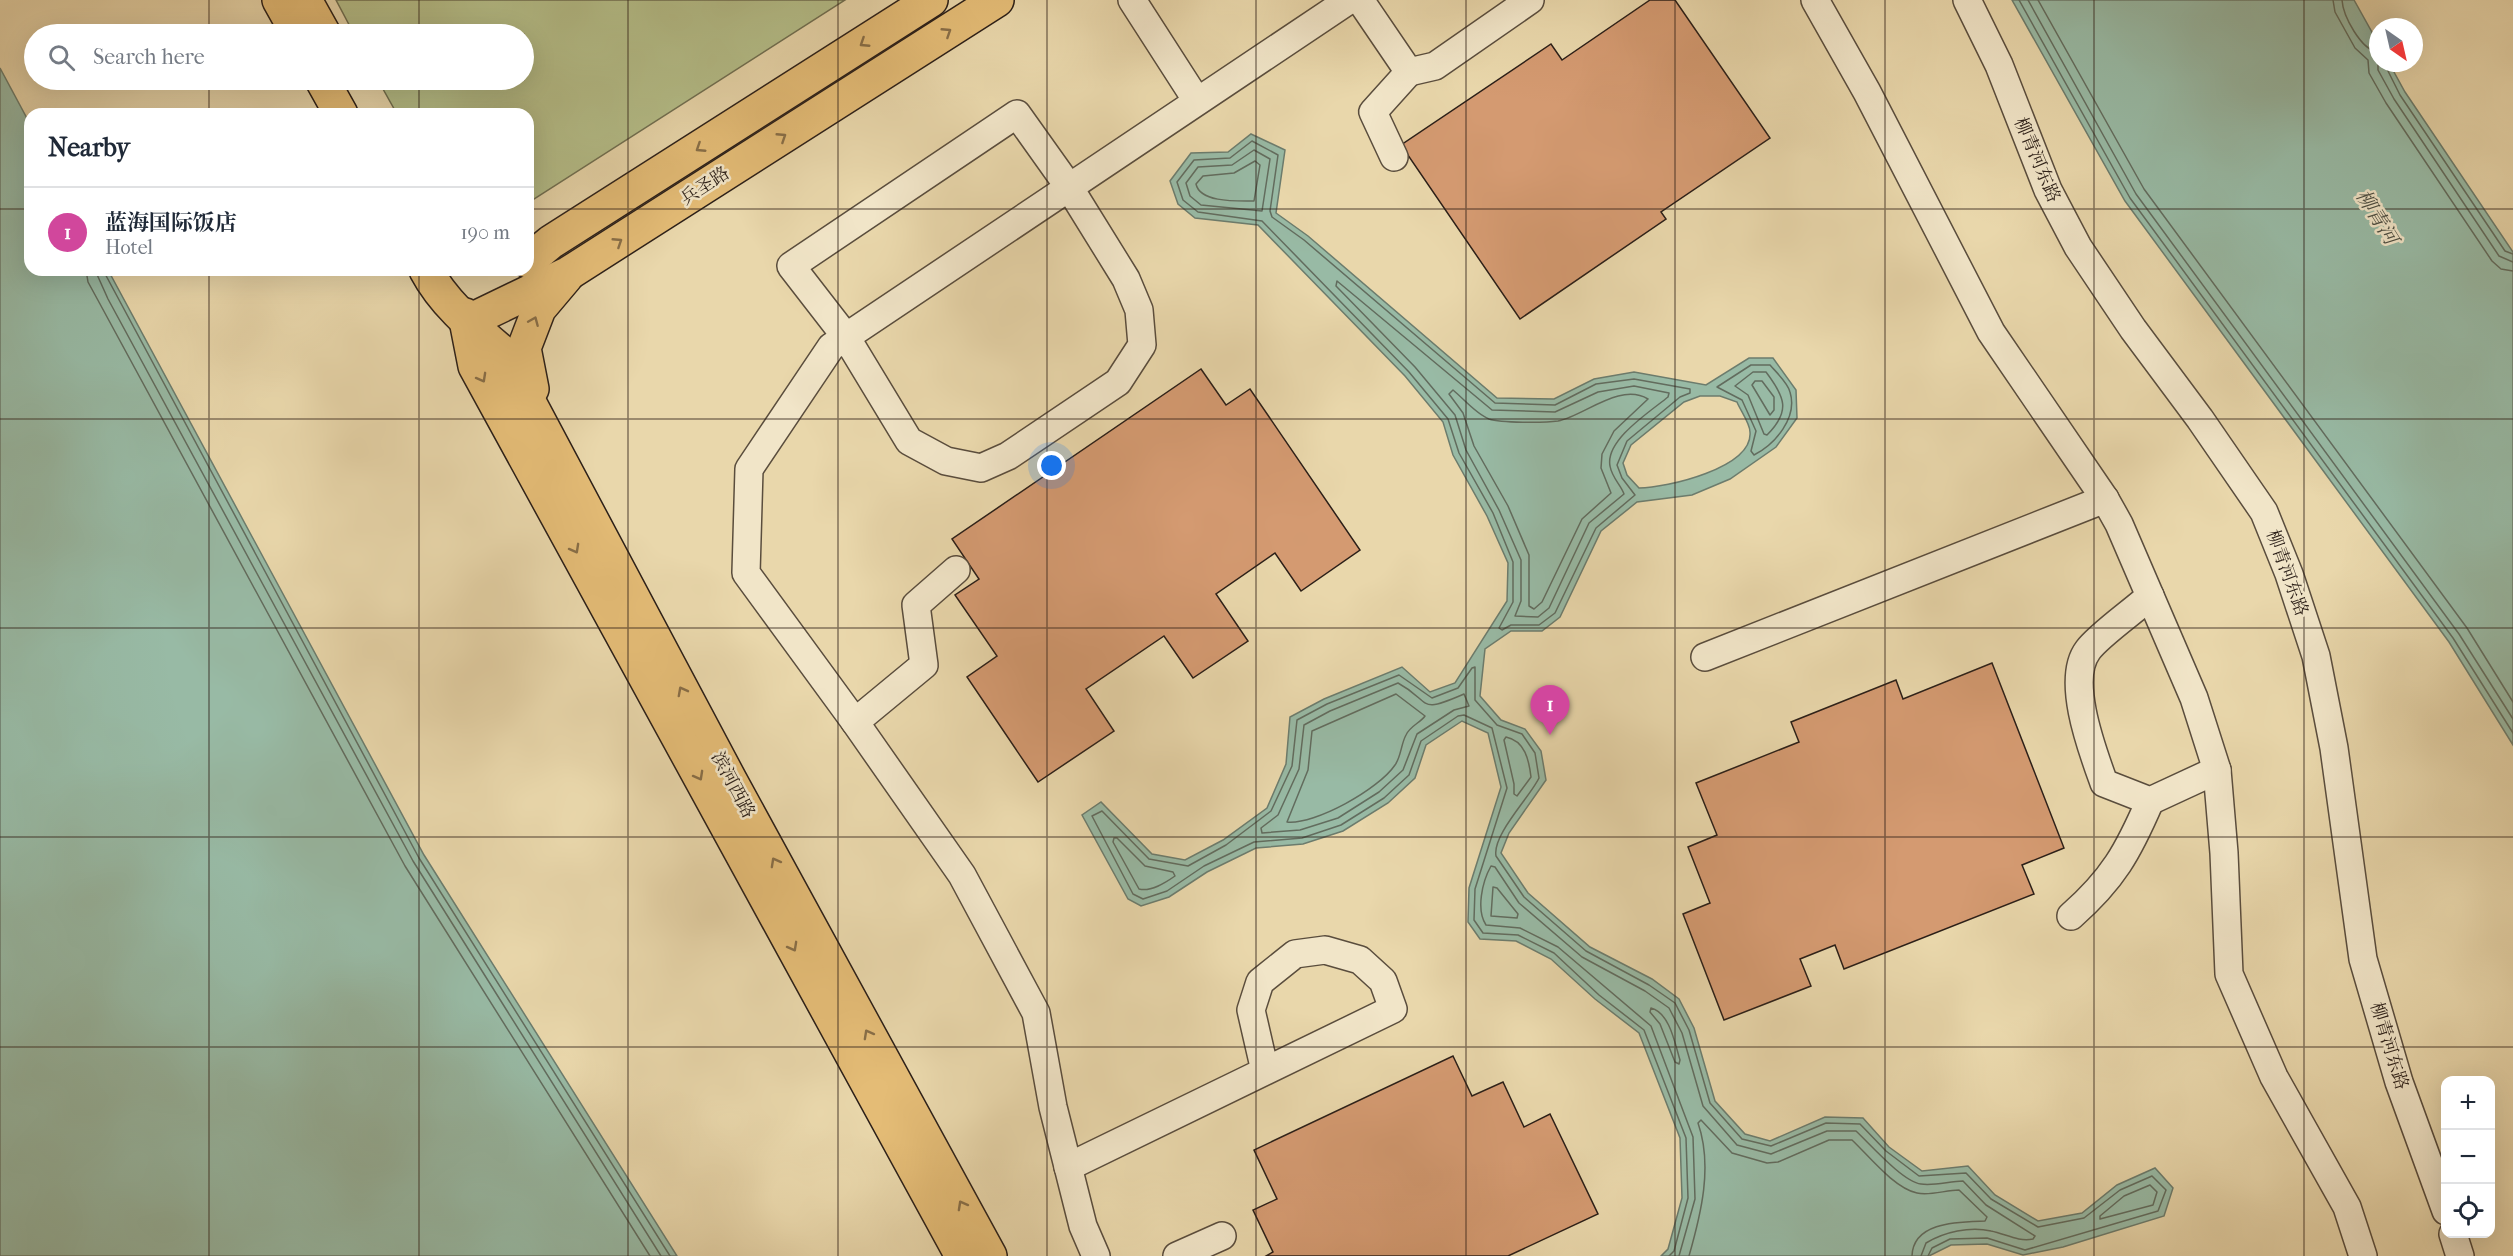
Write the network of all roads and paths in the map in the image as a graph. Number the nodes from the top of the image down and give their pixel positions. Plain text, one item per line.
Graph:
1 (279, 0) edge
2 (305, 0) edge
3 (931, 0) edge
4 (997, 0) edge
5 (1132, 0) edge
6 (1350, 0) edge
7 (1359, 0) edge
8 (1530, 0) edge
9 (1815, 0) edge
10 (1967, 0) edge
11 (292, 24) edge
12 (318, 24) edge
13 (1409, 72) junction
14 (328, 90) edge
15 (353, 90) edge
16 (1197, 101) junction
17 (338, 108) edge
18 (363, 108) edge
19 (1394, 157) dead end
20 (1069, 187) junction
21 (536, 250) edge
22 (568, 273) junction
23 (429, 276) edge
24 (453, 276) edge
25 (511, 276) edge
26 (467, 322) junction
27 (846, 337) junction
28 (538, 418) junction
29 (2105, 499) junction
30 (956, 570) dead end
31 (2150, 596) junction
32 (1704, 657) dead end
33 (855, 722) junction
34 (2217, 770) junction
35 (2150, 801) junction
36 (2071, 916) dead end
37 (1265, 1071) junction
38 (1068, 1167) junction
39 (2441, 1200) edge
40 (1222, 1236) dead end
41 (2455, 1238) edge
42 (962, 1256) edge
43 (990, 1256) edge
44 (1096, 1256) edge
45 (1177, 1256) edge
46 (2363, 1256) edge
47 (2460, 1256) edge

1 - 11 main road
2 - 12 main road
3 -> 21 main road, 兵圣路
22 -> 4 main road, 兵圣路
5 - 16 street
6 - 16 street
7 - 13 street
8 - 13 street
9 - 29 street
10 - 39 street, 柳青河东路
13 - 19 street
14 - 17 main road
15 - 18 main road
16 - 20 street
20 - 27 street
20 - 27 street
20 - 27 street
22 - 26 main road, 兵圣路
28 -> 22 main road
23 - 26 main road, 滨河西路
24 - 26 main road, 滨河西路
25 - 26 main road
26 - 28 main road, 滨河西路
26 -> 42 main road, 滨河西路
27 - 33 street
43 -> 28 main road, 滨河西路
29 - 31 street
29 - 32 street
30 - 33 street
31 - 34 street
31 - 35 street
33 - 38 street
34 - 35 street
34 - 46 street
35 - 36 street
37 - 37 street
37 - 38 street
38 - 44 street
40 - 45 street
41 - 47 street

